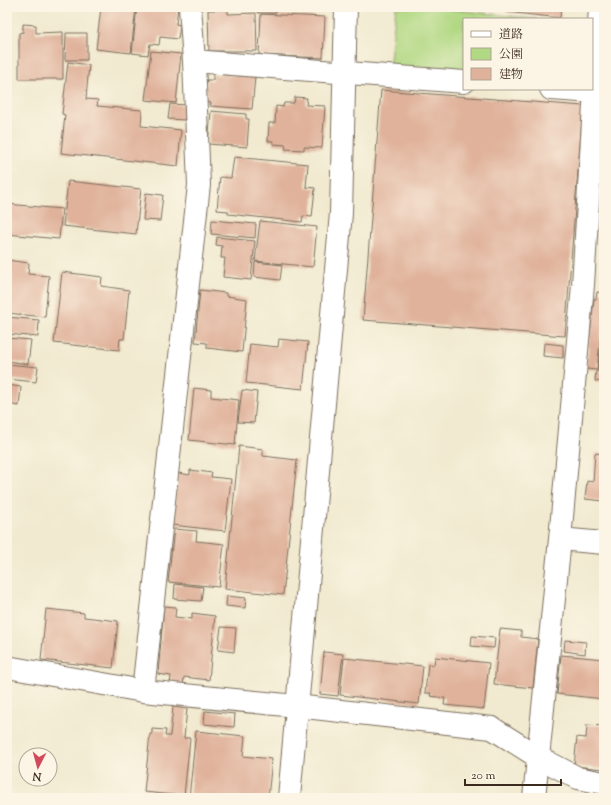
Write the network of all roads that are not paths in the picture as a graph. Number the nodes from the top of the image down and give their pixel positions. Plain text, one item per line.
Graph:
1 (190, 7) edge
2 (346, 7) edge
3 (600, 7) edge
4 (194, 61) junction
5 (345, 73) junction
6 (463, 82) edge
7 (565, 90) edge
8 (594, 92) junction
9 (560, 539) junction
10 (604, 543) edge
11 (7, 667) edge
12 (143, 691) junction
13 (296, 706) junction
14 (538, 757) junction
15 (604, 783) edge
16 (289, 798) edge
17 (534, 798) edge

1 - 4 street
2 - 5 street
3 - 8 street
4 - 5 street
4 - 12 street
5 - 6 street
5 - 13 street
7 - 8 street
8 - 9 street
9 - 10 street
9 - 14 street
11 - 12 street
12 - 13 street
13 - 14 street
13 - 16 street
14 - 15 street
14 - 17 street

